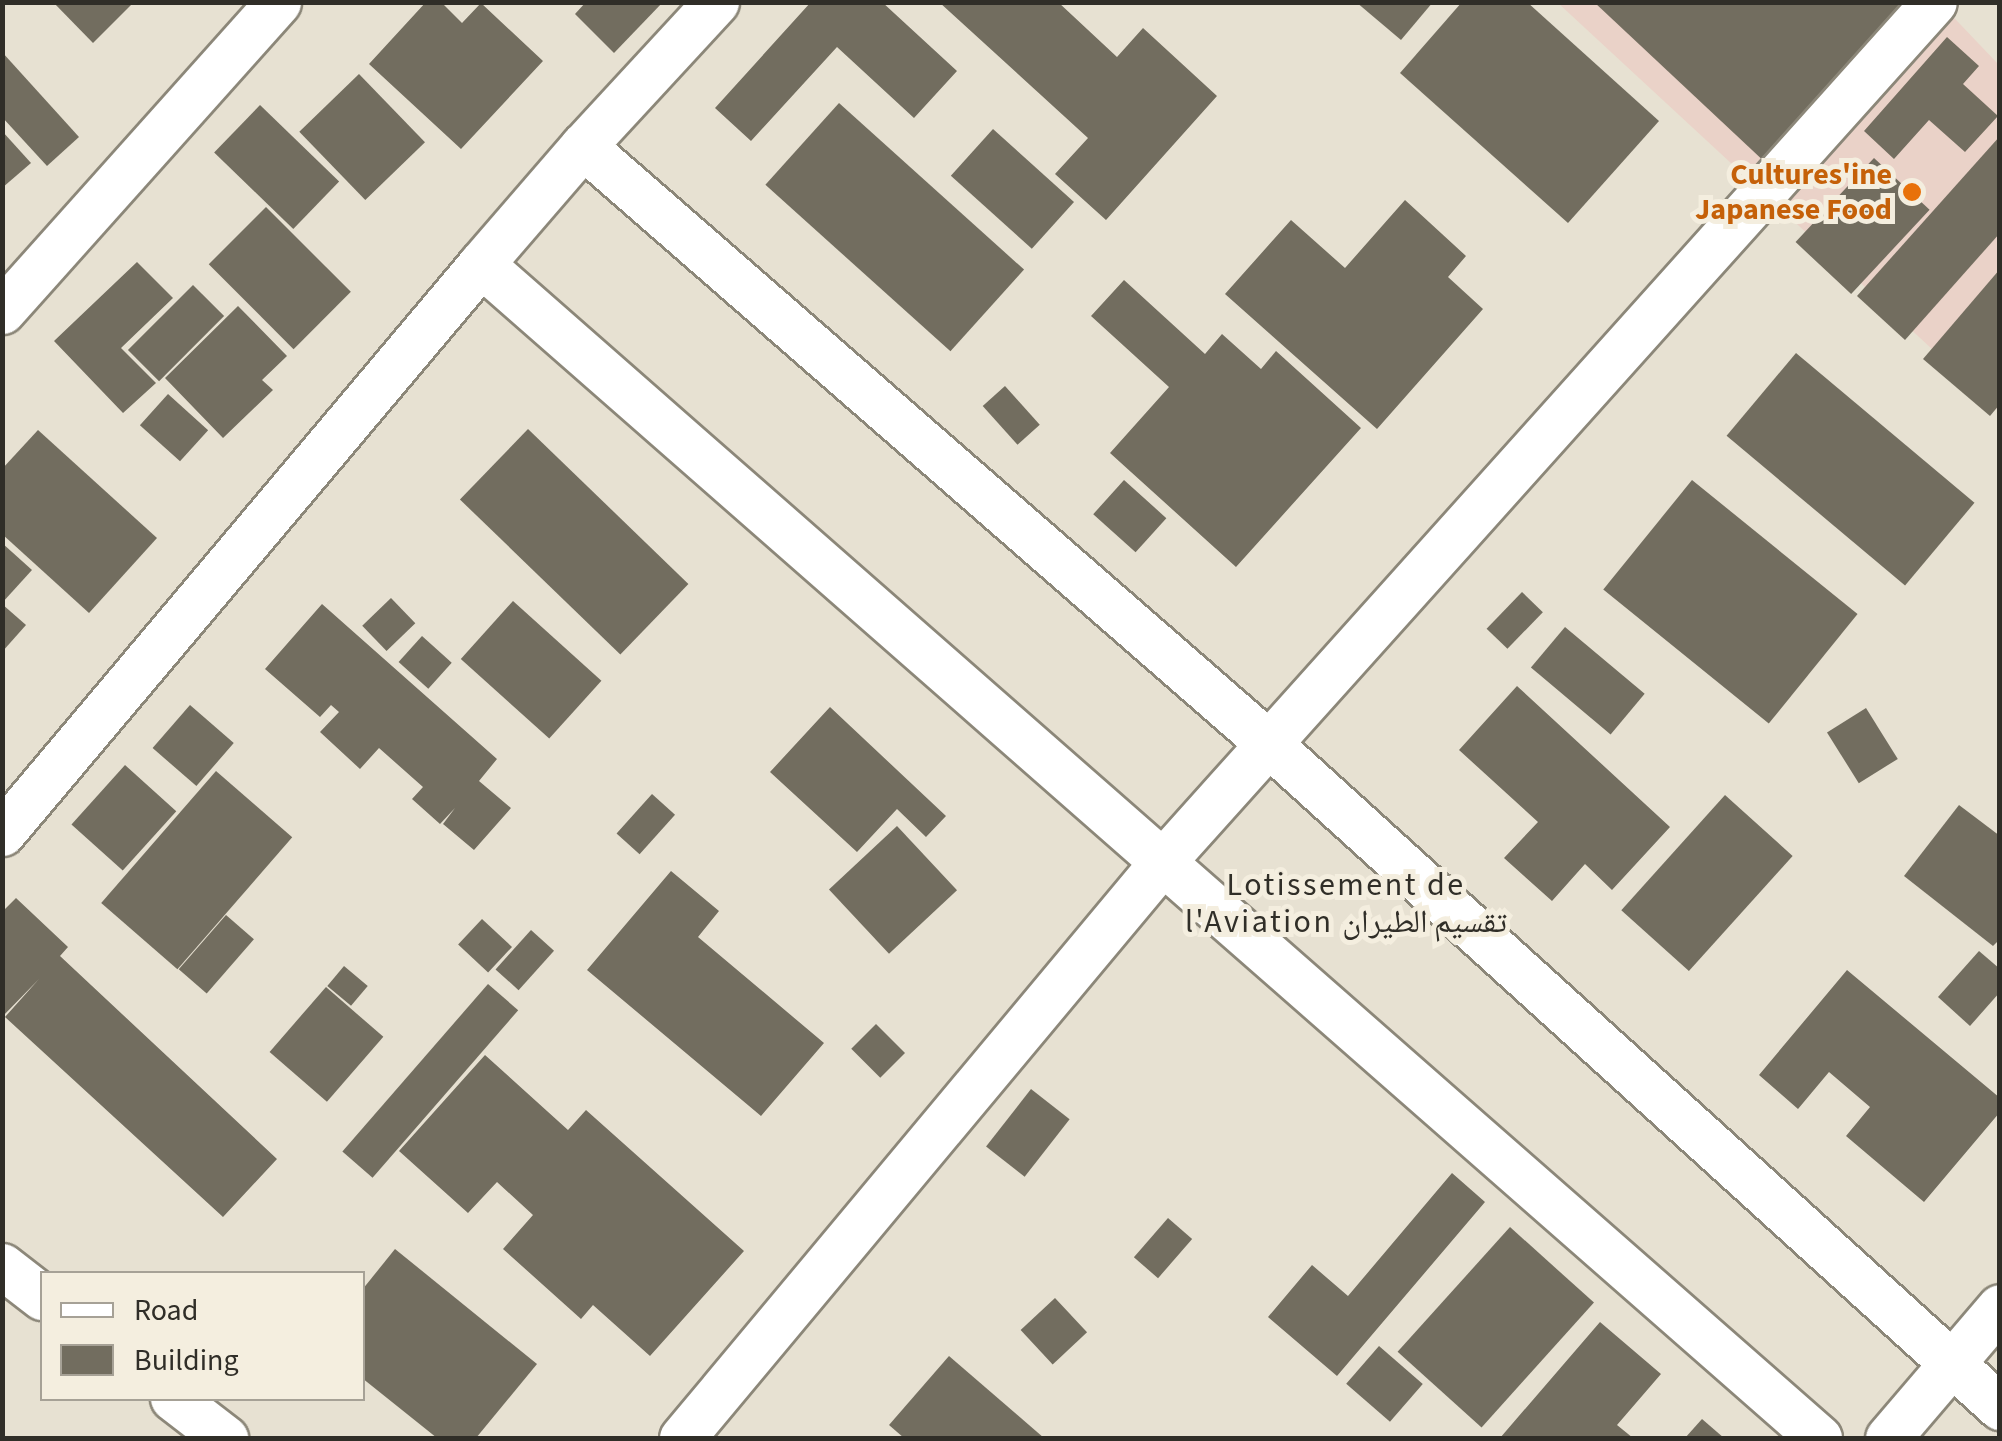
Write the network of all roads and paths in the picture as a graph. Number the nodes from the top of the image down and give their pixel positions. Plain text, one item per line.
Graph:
1 (278, 2) edge
2 (716, 2) edge
3 (1934, 2) edge
4 (583, 146) junction
5 (481, 264) junction
6 (2, 311) edge
7 (1269, 744) junction
8 (2, 832) edge
9 (1165, 859) junction
10 (2, 1266) edge
11 (40, 1296) edge
12 (2000, 1307) edge
13 (1949, 1364) junction
14 (177, 1401) edge
15 (2000, 1407) edge
16 (225, 1438) edge
17 (682, 1438) edge
18 (1819, 1438) edge
19 (1888, 1438) edge

1 - 6 street
2 - 4 street
3 - 7 street
4 - 5 street
4 - 7 street
5 - 8 street
5 - 9 street
7 - 9 street
7 - 13 street
9 - 17 street
9 - 18 street
10 - 11 street
12 - 13 street
13 - 15 street
13 - 19 street
14 - 16 street

